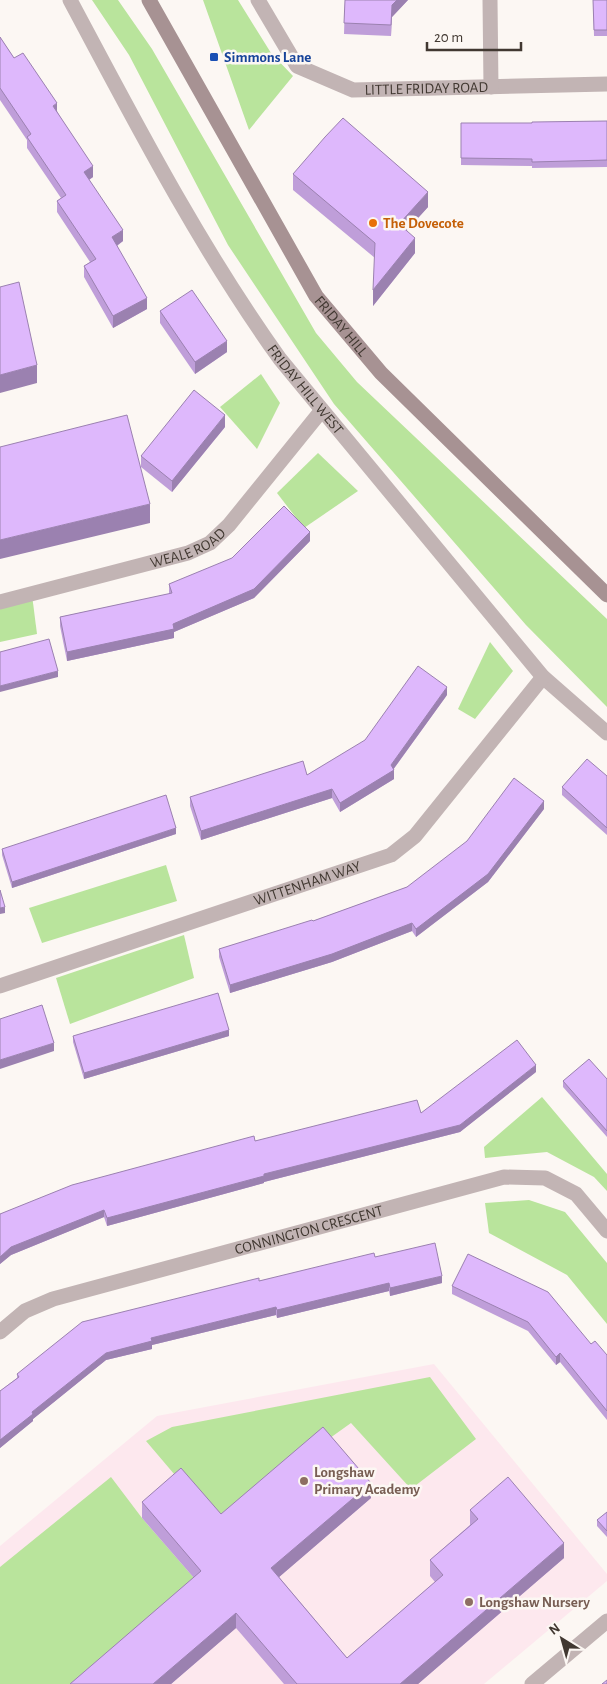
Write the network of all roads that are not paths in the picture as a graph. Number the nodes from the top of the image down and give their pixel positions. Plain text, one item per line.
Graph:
1 (70, 0) edge
2 (150, 0) edge
3 (258, 0) edge
4 (490, 0) edge
5 (607, 84) edge
6 (491, 87) junction
7 (322, 410) junction
8 (604, 588) edge
9 (0, 602) edge
10 (543, 676) junction
11 (607, 733) edge
12 (0, 986) edge
13 (607, 1232) edge
14 (0, 1332) edge
15 (607, 1621) edge
16 (532, 1684) edge

1 - 7 street, FRIDAY HILL WEST
2 - 8 main road, FRIDAY HILL
3 - 6 street, LITTLE FRIDAY ROAD
4 - 6 street
5 - 6 street, LITTLE FRIDAY ROAD
7 - 9 street, WEALE ROAD
7 - 10 street, FRIDAY HILL WEST
10 - 11 street, FRIDAY HILL WEST
10 - 12 street, WITTENHAM WAY
13 - 14 street, CONNINGTON CRESCENT
15 - 16 street

